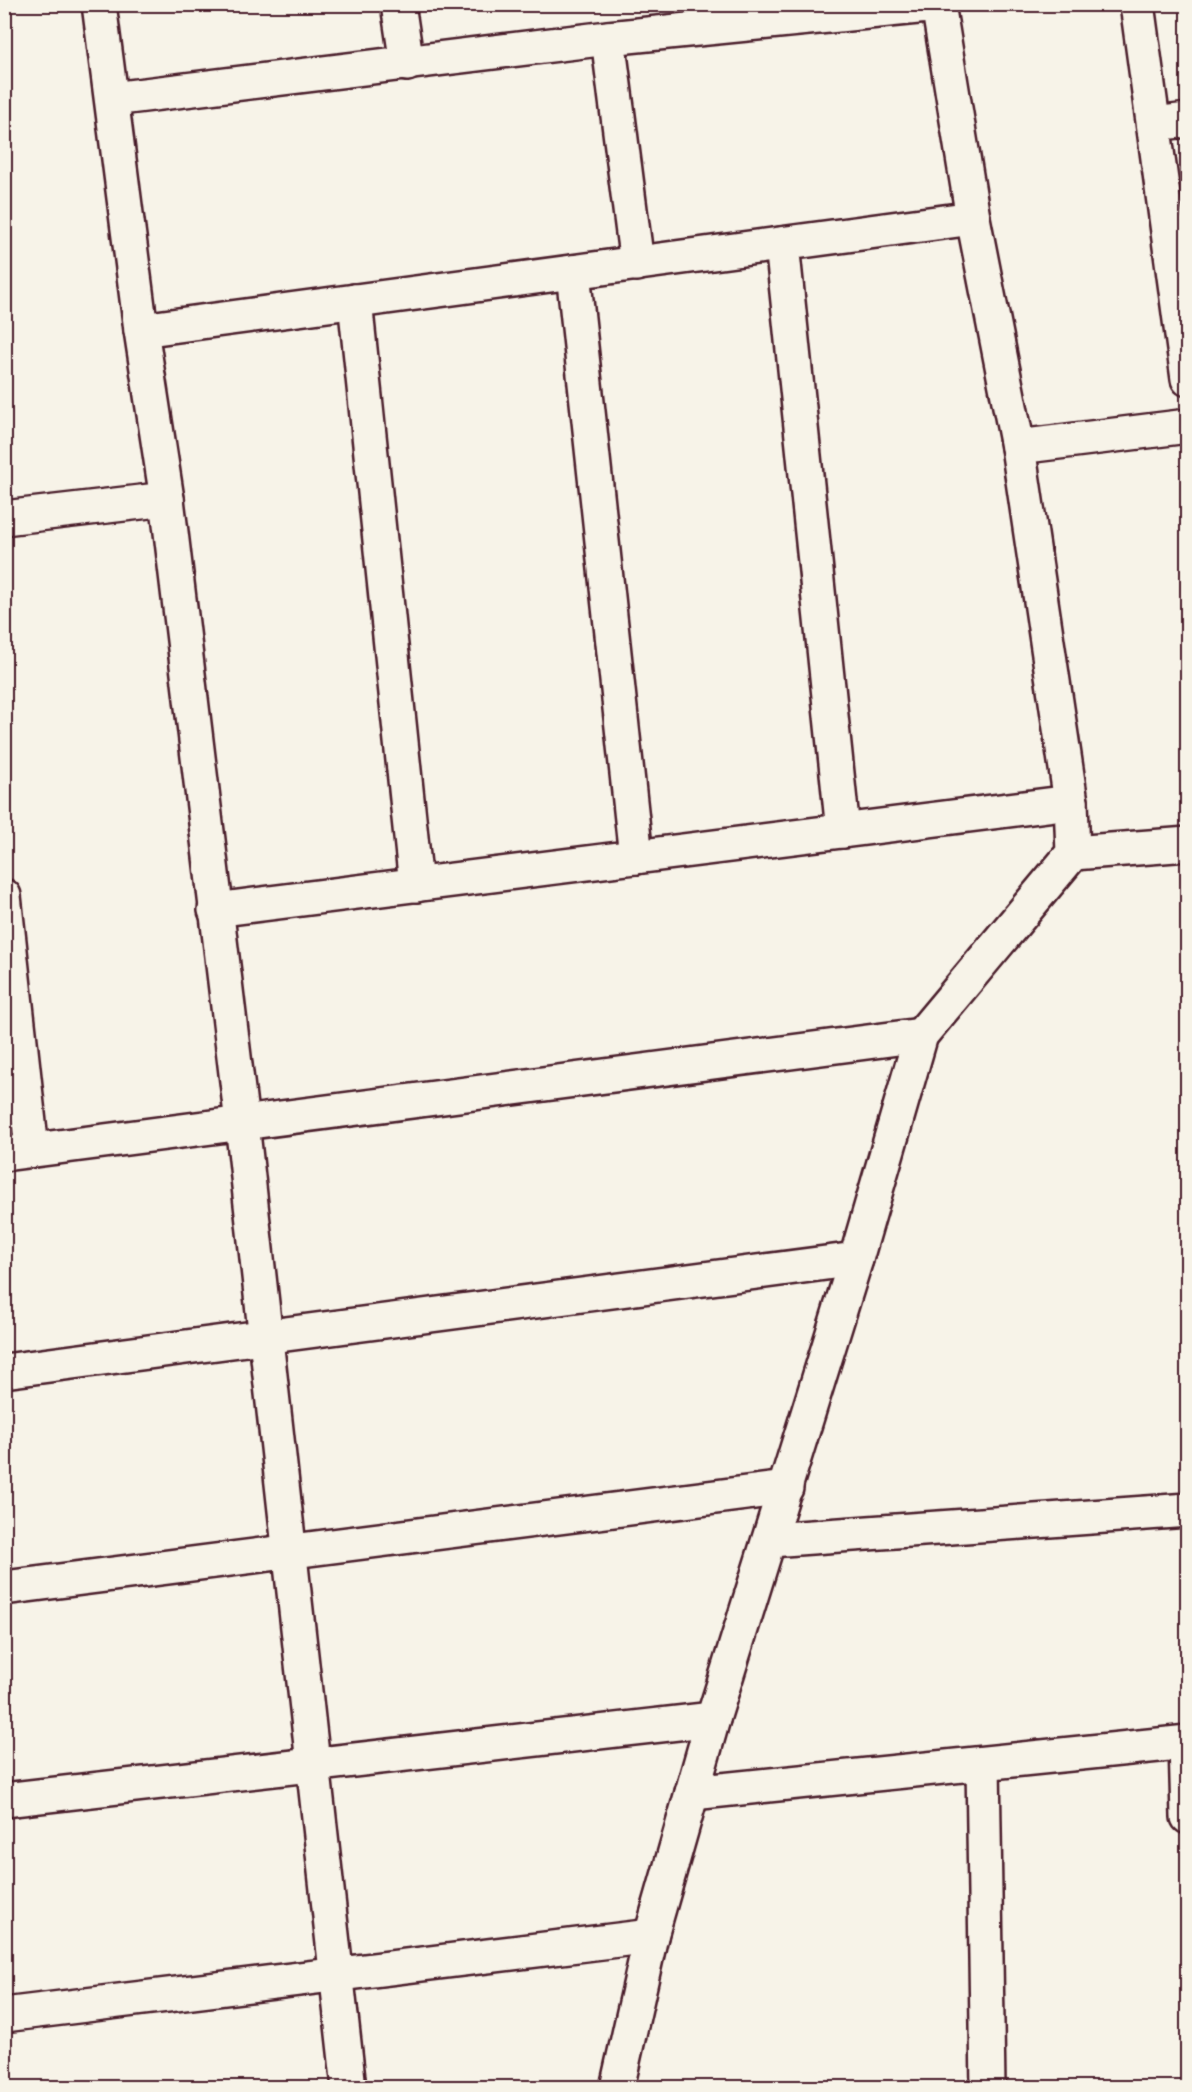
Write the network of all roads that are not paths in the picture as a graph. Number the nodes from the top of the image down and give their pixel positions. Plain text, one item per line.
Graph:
1 (99, 4) edge
2 (398, 4) edge
3 (1137, 4) edge
4 (938, 5) edge
5 (608, 38) junction
6 (407, 64) junction
7 (111, 99) junction
8 (1188, 120) edge
9 (1154, 124) junction
10 (973, 218) junction
11 (782, 244) junction
12 (637, 264) junction
13 (573, 272) junction
14 (355, 302) junction
15 (141, 330) junction
16 (1188, 379) edge
17 (1188, 426) edge
18 (1018, 447) junction
19 (167, 499) junction
20 (4, 518) edge
21 (1071, 802) junction
22 (843, 831) junction
23 (1188, 844) edge
24 (1073, 853) junction
25 (636, 857) junction
26 (416, 885) junction
27 (4, 896) edge
28 (214, 910) junction
29 (921, 1035) junction
30 (242, 1124) junction
31 (18, 1152) edge
32 (856, 1259) junction
33 (265, 1338) junction
34 (4, 1371) edge
35 (786, 1488) junction
36 (1188, 1510) edge
37 (770, 1540) junction
38 (289, 1551) junction
39 (4, 1588) edge
40 (713, 1719) junction
41 (1187, 1742) edge
42 (983, 1764) junction
43 (313, 1765) junction
44 (692, 1793) junction
45 (4, 1800) edge
46 (1188, 1817) edge
47 (651, 1936) junction
48 (337, 1975) junction
49 (4, 2015) edge
50 (349, 2088) edge
51 (617, 2088) edge
52 (987, 2088) edge

1 - 7 street
2 - 6 street
3 - 9 street
4 - 5 street
4 - 10 street
5 - 6 street
5 - 12 street
6 - 7 street
7 - 15 street
8 - 9 street
9 - 16 street
10 - 11 street
10 - 18 street
11 - 12 street
11 - 22 street
12 - 13 street
13 - 14 street
13 - 25 street
14 - 15 street
14 - 26 street
15 - 19 street
17 - 18 street
18 - 21 street
19 - 20 street
19 - 28 street
21 - 22 street
21 - 24 street
22 - 25 street
23 - 24 street
24 - 29 street
25 - 26 street
26 - 28 street
27 - 31 street
28 - 30 street
29 - 30 street
29 - 32 street
30 - 31 street
30 - 33 street
32 - 33 street
32 - 35 street
33 - 34 street
33 - 38 street
35 - 37 street
35 - 38 street
36 - 37 street
37 - 40 street
38 - 39 street
38 - 43 street
40 - 43 street
40 - 44 street
41 - 42 street
41 - 46 street
42 - 44 street
42 - 52 street
43 - 45 street
43 - 48 street
44 - 47 street
47 - 48 street
47 - 51 street
48 - 49 street
48 - 50 street

